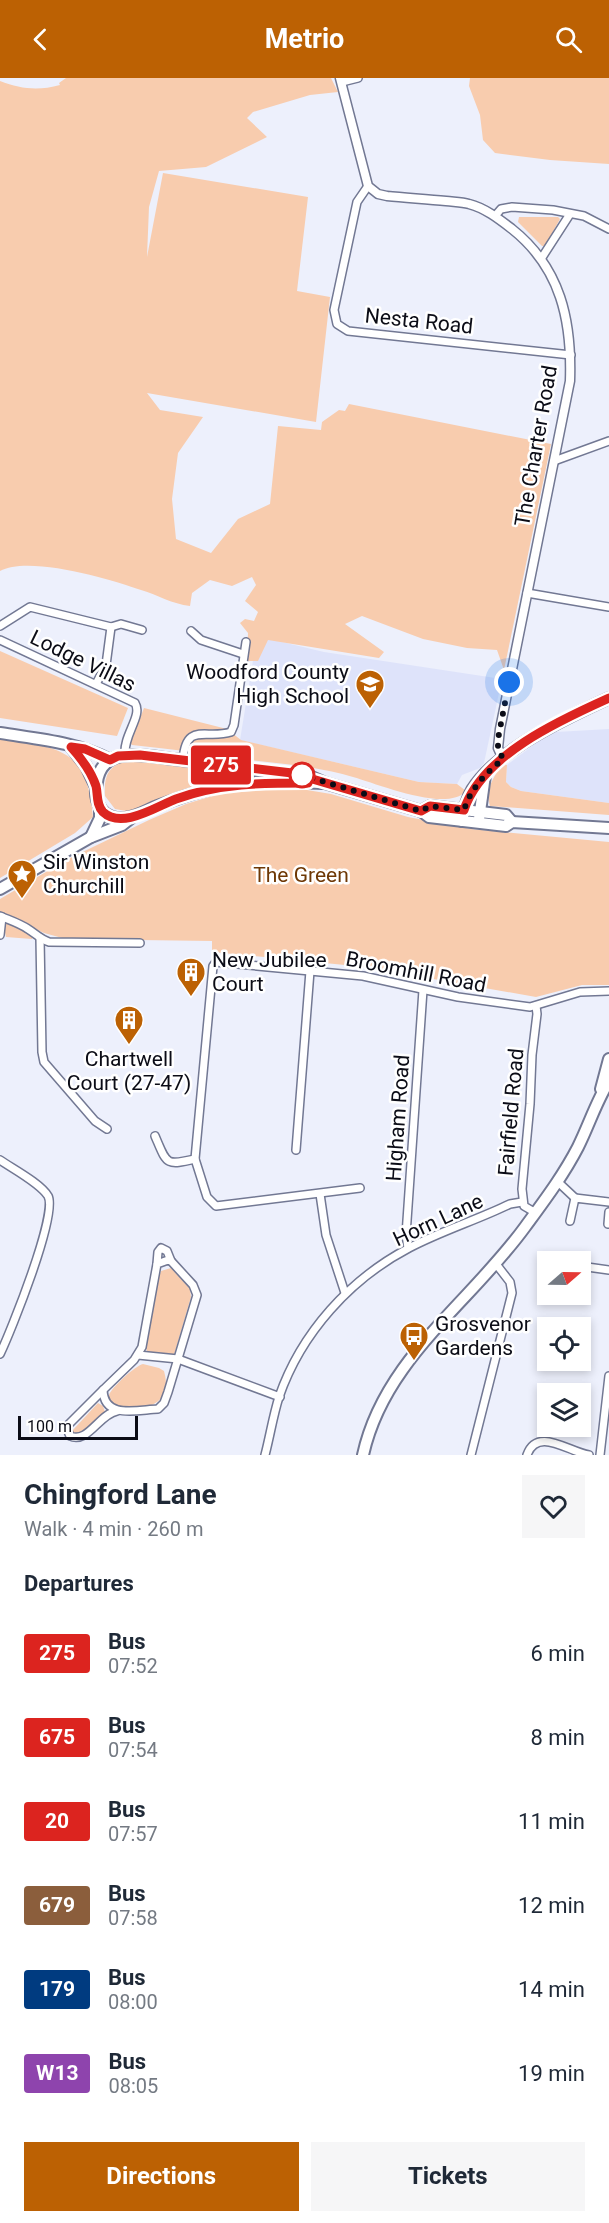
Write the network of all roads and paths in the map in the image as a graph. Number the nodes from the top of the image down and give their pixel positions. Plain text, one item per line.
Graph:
1 (358, 78) edge
2 (341, 80) edge
3 (368, 186) junction
4 (570, 213) junction
5 (495, 216) junction
6 (609, 229) edge
7 (541, 259) junction
8 (571, 355) junction
9 (609, 441) edge
10 (554, 461) junction
11 (526, 593) junction
12 (609, 607) edge
13 (0, 626) edge
14 (111, 627) junction
15 (142, 630) dead end
16 (191, 631) dead end
17 (0, 640) edge
18 (246, 642) dead end
19 (243, 654) junction
20 (96, 684) junction
21 (609, 698) edge
22 (0, 733) edge
23 (71, 747) junction
24 (125, 755) junction
25 (503, 759) junction
26 (110, 760) junction
27 (183, 760) junction
28 (214, 764) junction
29 (485, 775) junction
30 (325, 783) junction
31 (96, 787) junction
32 (218, 787) junction
33 (100, 808) junction
34 (134, 816) junction
35 (463, 816) junction
36 (479, 817) junction
37 (609, 828) edge
38 (91, 837) junction
39 (0, 889) edge
40 (1, 916) edge
41 (0, 935) edge
42 (40, 939) junction
43 (140, 943) dead end
44 (310, 971) junction
45 (423, 990) junction
46 (609, 991) edge
47 (536, 1006) junction
48 (609, 1059) edge
49 (609, 1081) edge
50 (600, 1096) junction
51 (107, 1129) dead end
52 (155, 1136) dead end
53 (296, 1150) dead end
54 (195, 1159) junction
55 (0, 1160) edge
56 (558, 1182) junction
57 (360, 1188) dead end
58 (320, 1194) junction
59 (575, 1198) junction
60 (522, 1202) junction
61 (609, 1202) edge
62 (609, 1212) edge
63 (536, 1213) junction
64 (570, 1221) dead end
65 (608, 1224) edge
66 (408, 1248) junction
67 (171, 1261) junction
68 (157, 1264) junction
69 (496, 1264) junction
70 (591, 1268) edge
71 (609, 1270) edge
72 (345, 1293) junction
73 (0, 1353) edge
74 (138, 1355) junction
75 (177, 1359) junction
76 (609, 1376) edge
77 (103, 1390) junction
78 (279, 1397) junction
79 (117, 1411) junction
80 (265, 1455) edge
81 (363, 1455) edge
82 (471, 1455) edge
83 (527, 1455) edge
84 (589, 1455) edge
85 (600, 1455) edge

1 - 2 street
2 - 3 street
3 - 5 street, The Charter Road
3 - 8 street, Nesta Road
4 - 5 street
4 - 6 street
4 - 7 street
5 - 7 street, The Charter Road
7 - 8 street, The Charter Road
8 - 10 street, The Charter Road
9 - 10 street
10 - 11 street, The Charter Road
11 - 12 street
11 - 25 street, The Charter Road
13 - 14 street
14 - 15 street
14 - 20 street
16 - 19 street
17 - 20 street, Lodge Villas
18 - 19 street
19 - 27 street
20 - 24 street, Lodge Villas
21 - 25 main road
22 - 23 main road
23 - 26 main road
23 - 31 main road
24 - 26 main road
24 - 27 main road
25 - 29 main road
26 - 31 main road
27 - 28 main road
28 - 30 main road
28 - 32 main road
29 - 35 main road
29 - 36 main road
30 - 32 main road
30 - 35 main road
31 - 33 main road
32 - 34 main road
33 - 34 main road
33 - 38 main road
34 - 38 main road
35 - 36 main road
36 - 37 main road
38 - 39 main road
40 - 41 street
40 - 42 street
42 - 43 street
42 - 51 street
44 - 45 street, Broomhill Road
44 - 53 street
44 - 54 street, Broomhill Road
45 - 47 street, Broomhill Road
45 - 66 street, Higham Road
46 - 47 street, Broomhill Road
47 - 60 street, Fairfield Road
48 - 50 main road
49 - 50 main road
50 - 56 main road
52 - 54 street
54 - 58 street
55 - 73 street
56 - 59 street
56 - 63 main road
57 - 58 street
58 - 72 street
59 - 61 street
59 - 64 street
60 - 63 street, Fairfield Road
60 - 66 street, Horn Lane
62 - 65 street
63 - 69 main road
66 - 72 street, Horn Lane
67 - 68 street
67 - 68 street
67 - 75 street
68 - 74 street
69 - 81 main road
69 - 82 street
70 - 71 street
72 - 78 street, Horn Lane
74 - 75 street
74 - 77 street
75 - 78 street
75 - 79 street
76 - 85 street
77 - 79 street
77 - 79 street
78 - 80 street, Horn Lane
83 - 84 street

